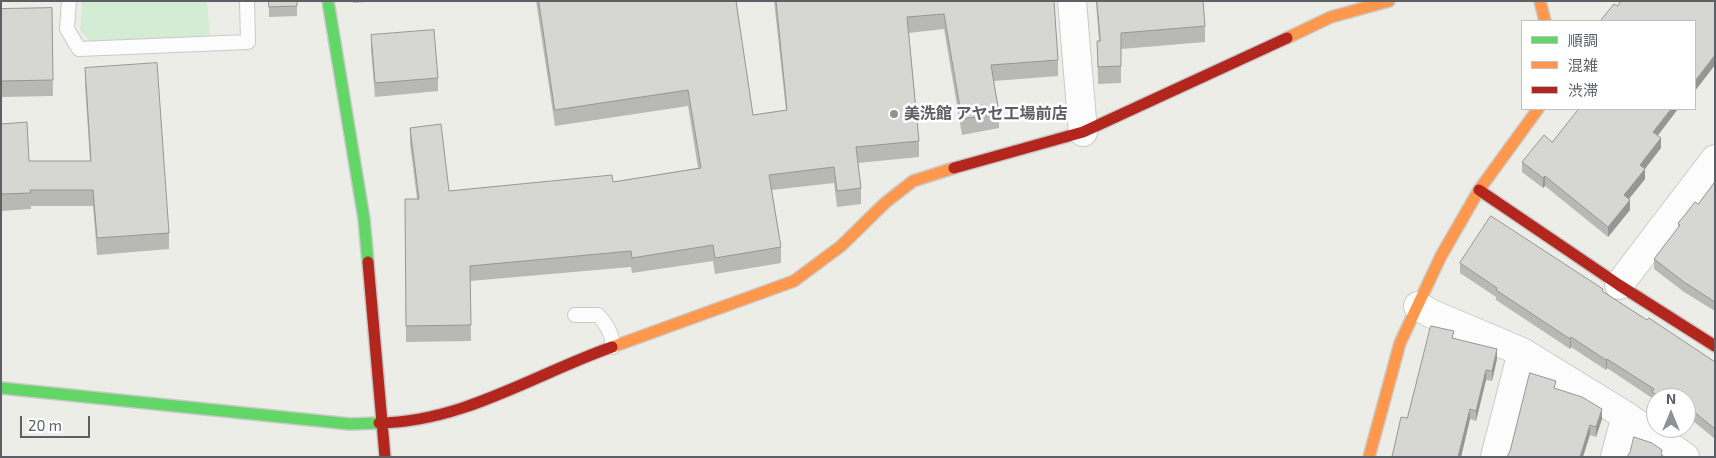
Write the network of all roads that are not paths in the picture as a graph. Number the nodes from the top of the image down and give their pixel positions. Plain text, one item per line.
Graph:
1 (69, 1) edge
2 (247, 1) edge
3 (328, 1) edge
4 (1072, 1) edge
5 (1389, 1) edge
6 (1540, 1) edge
7 (1545, 20) edge
8 (1537, 110) edge
9 (1082, 132) junction
10 (1715, 159) edge
11 (1479, 190) junction
12 (1619, 285) junction
13 (1418, 306) junction
14 (575, 315) dead end
15 (1715, 346) edge
16 (613, 347) junction
17 (1522, 352) junction
18 (1, 388) edge
19 (1626, 416) junction
20 (382, 424) junction
21 (385, 457) edge
22 (1369, 457) edge
23 (1494, 457) edge
24 (1615, 457) edge
25 (1684, 457) edge

1 - 2 lane
3 - 20 street
4 - 9 street
5 - 9 street
6 - 7 street
8 - 11 street
9 - 16 street
10 - 12 street
11 - 12 street
11 - 13 street
12 - 15 street
13 - 17 street
13 - 22 street
14 - 16 lane
16 - 20 street
17 - 19 street
17 - 23 street
18 - 20 street
19 - 24 street
19 - 25 street
20 - 21 street

